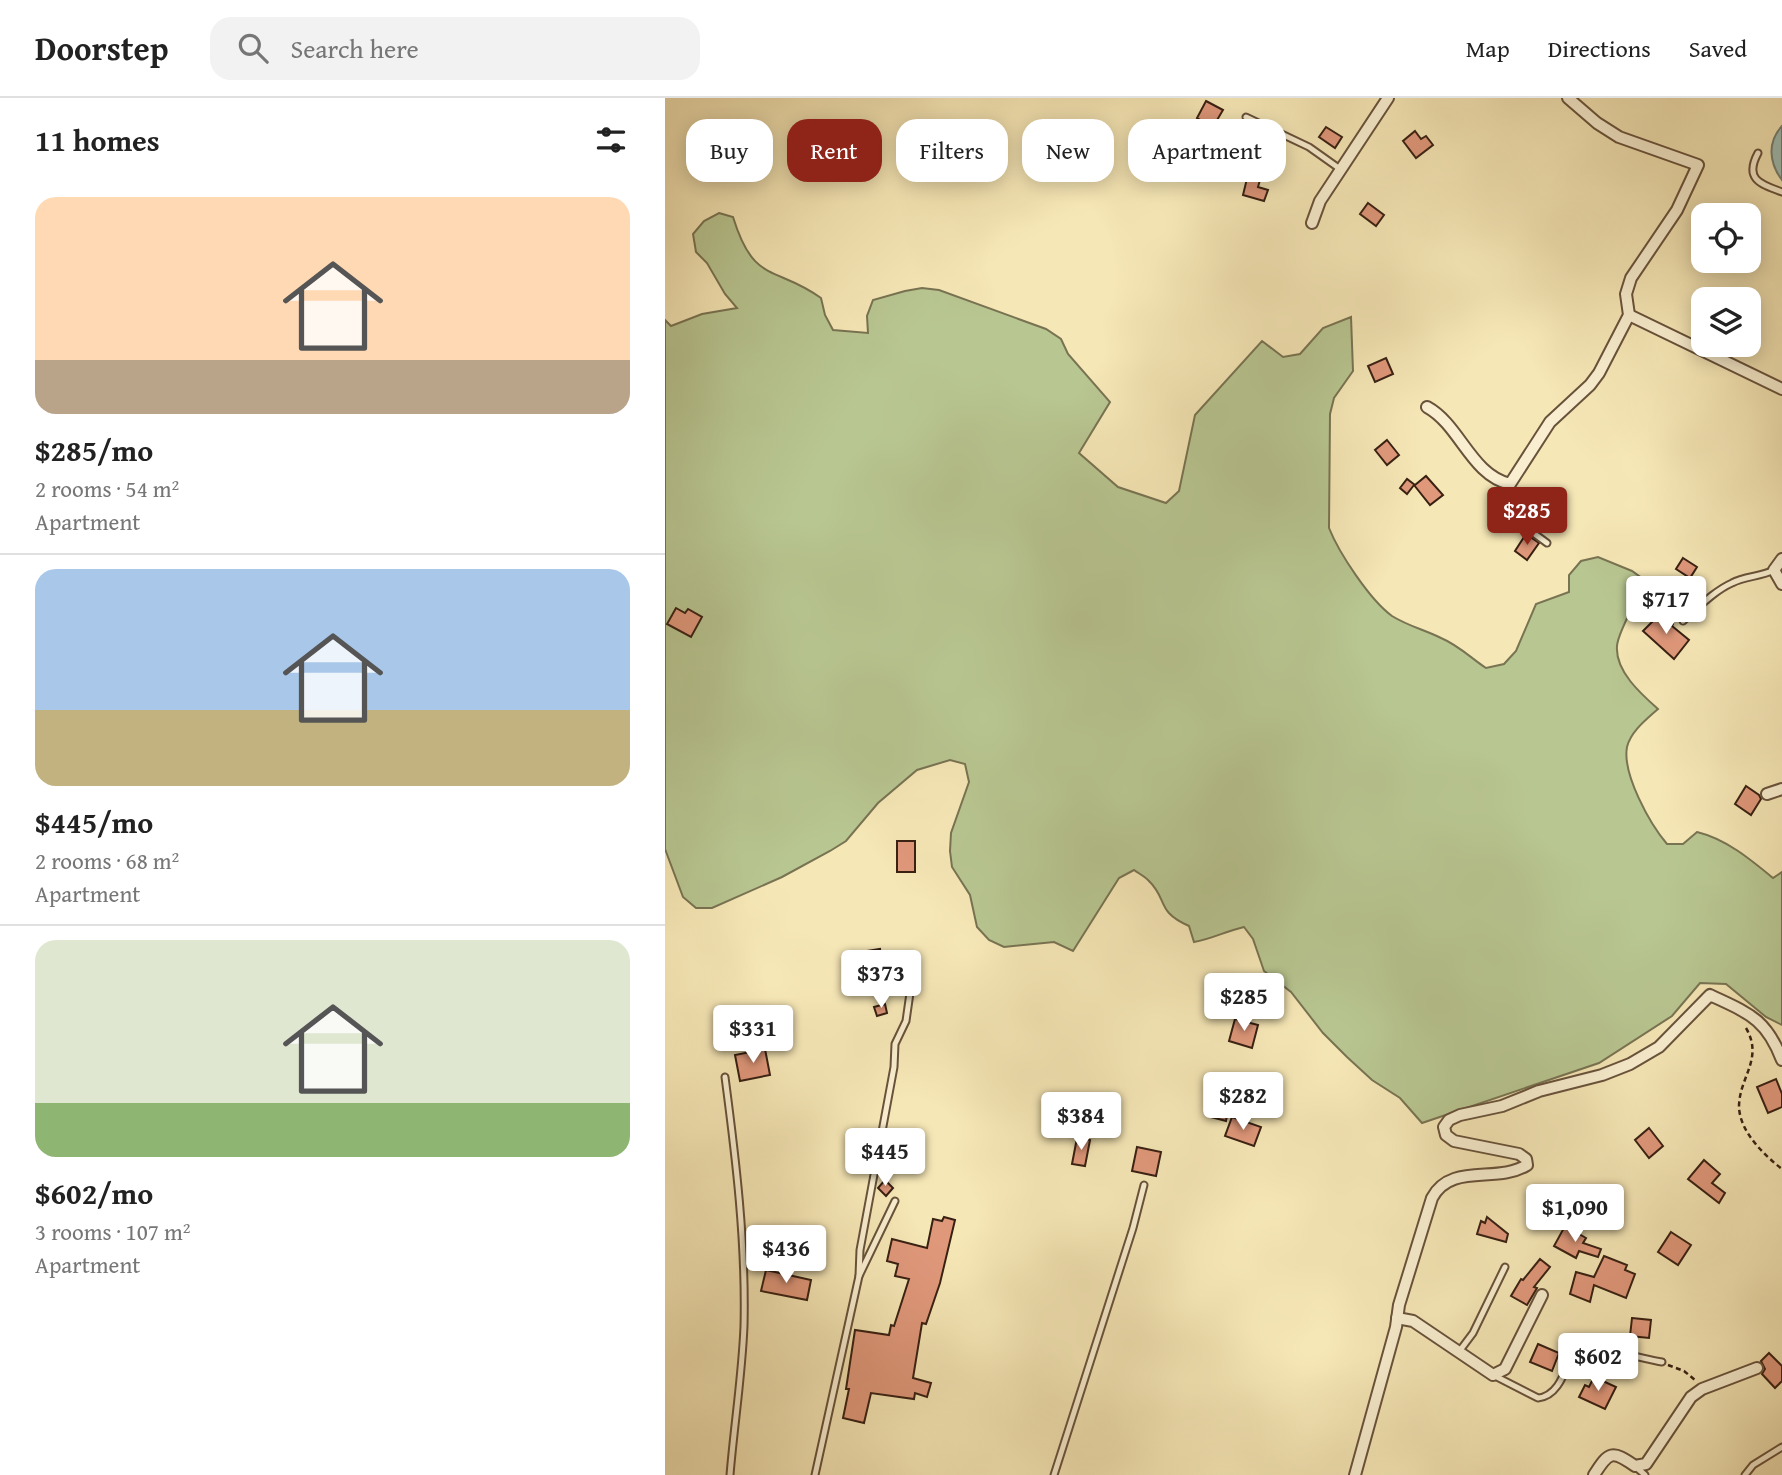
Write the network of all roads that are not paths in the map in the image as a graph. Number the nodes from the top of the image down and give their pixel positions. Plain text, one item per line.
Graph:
1 (1388, 98) edge
2 (1569, 98) edge
3 (1247, 117) dead end
4 (1758, 153) dead end
5 (1340, 169) junction
6 (1782, 192) edge
7 (1312, 223) dead end
8 (1629, 315) junction
9 (1782, 389) edge
10 (1427, 407) dead end
11 (1510, 484) junction
12 (1547, 543) dead end
13 (1782, 559) edge
14 (1774, 570) junction
15 (1782, 584) edge
16 (1683, 621) dead end
17 (1782, 789) edge
18 (1767, 794) dead end
19 (914, 965) dead end
20 (1782, 1060) edge
21 (725, 1077) dead end
22 (1145, 1185) dead end
23 (895, 1201) dead end
24 (1505, 1267) dead end
25 (859, 1276) junction
26 (1542, 1295) dead end
27 (1397, 1318) junction
28 (1458, 1353) junction
29 (1662, 1363) road end
30 (1756, 1368) dead end
31 (1493, 1375) junction
32 (1782, 1447) edge
33 (1635, 1466) junction
34 (730, 1475) edge
35 (815, 1475) edge
36 (1054, 1475) edge
37 (1355, 1475) edge
38 (1594, 1475) edge
39 (1645, 1475) edge
40 (1745, 1475) edge

1 - 5 street
2 - 8 street
3 - 5 lane
4 - 6 lane
5 - 7 street
8 - 9 street
8 - 11 street
10 - 11 street
11 - 12 lane
13 - 14 street
14 - 15 street
14 - 16 lane
17 - 18 street
19 - 25 lane
20 - 27 street
21 - 34 lane
22 - 36 lane
23 - 25 lane
24 - 28 lane
25 - 35 lane
26 - 31 street
27 - 28 street
27 - 37 street
28 - 31 street
29 - 31 lane
30 - 33 street
32 - 40 lane
33 - 38 street
33 - 39 lane

